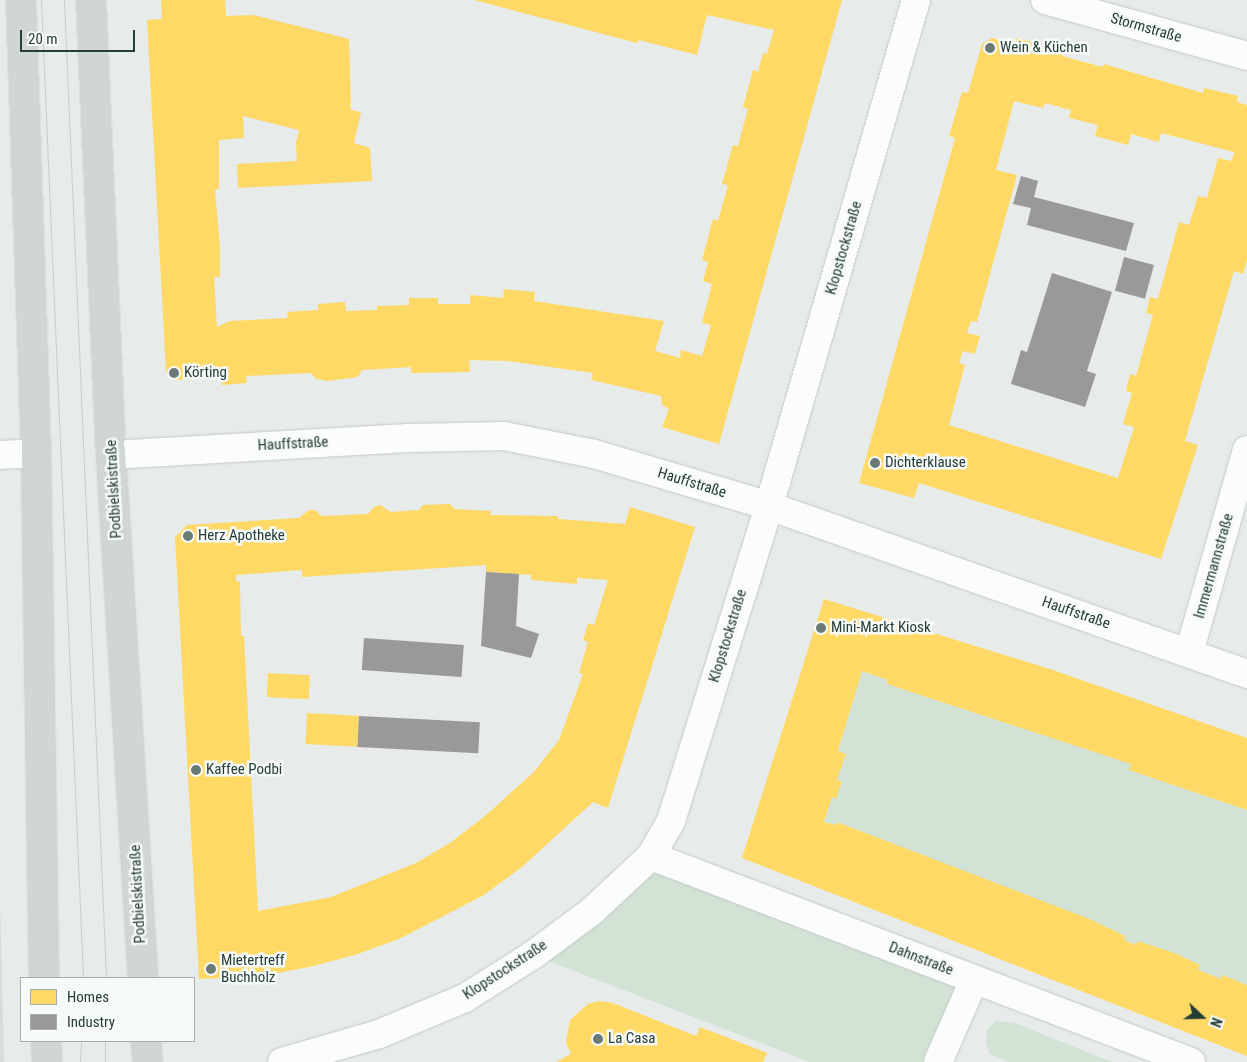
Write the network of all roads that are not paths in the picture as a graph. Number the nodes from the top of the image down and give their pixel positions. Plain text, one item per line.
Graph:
1 (21, 0) edge
2 (90, 0) edge
3 (916, 0) edge
4 (1045, 0) edge
5 (1247, 56) edge
6 (1247, 450) edge
7 (36, 453) junction
8 (0, 455) edge
9 (112, 455) junction
10 (769, 506) junction
11 (1189, 652) junction
12 (1247, 674) edge
13 (651, 856) junction
14 (44, 977) edge
15 (143, 977) edge
16 (974, 980) junction
17 (46, 1042) edge
18 (146, 1042) edge
19 (47, 1062) edge
20 (148, 1062) edge
21 (282, 1062) edge
22 (938, 1062) edge
23 (1191, 1062) edge

1 - 7 main road
2 - 9 main road, Podbielskistraße
3 - 10 street, Klopstockstraße
4 - 5 street, Stormstraße
6 - 11 street, Immermannstraße
7 - 8 street
7 - 14 main road
9 - 10 street, Hauffstraße
9 - 15 main road, Podbielskistraße
10 - 11 street, Hauffstraße
10 - 13 street, Klopstockstraße
11 - 12 street, Hauffstraße
13 - 16 street, Dahnstraße
13 - 21 street, Klopstockstraße
16 - 22 street
16 - 23 street, Dahnstraße
17 - 19 main road
18 - 20 main road

